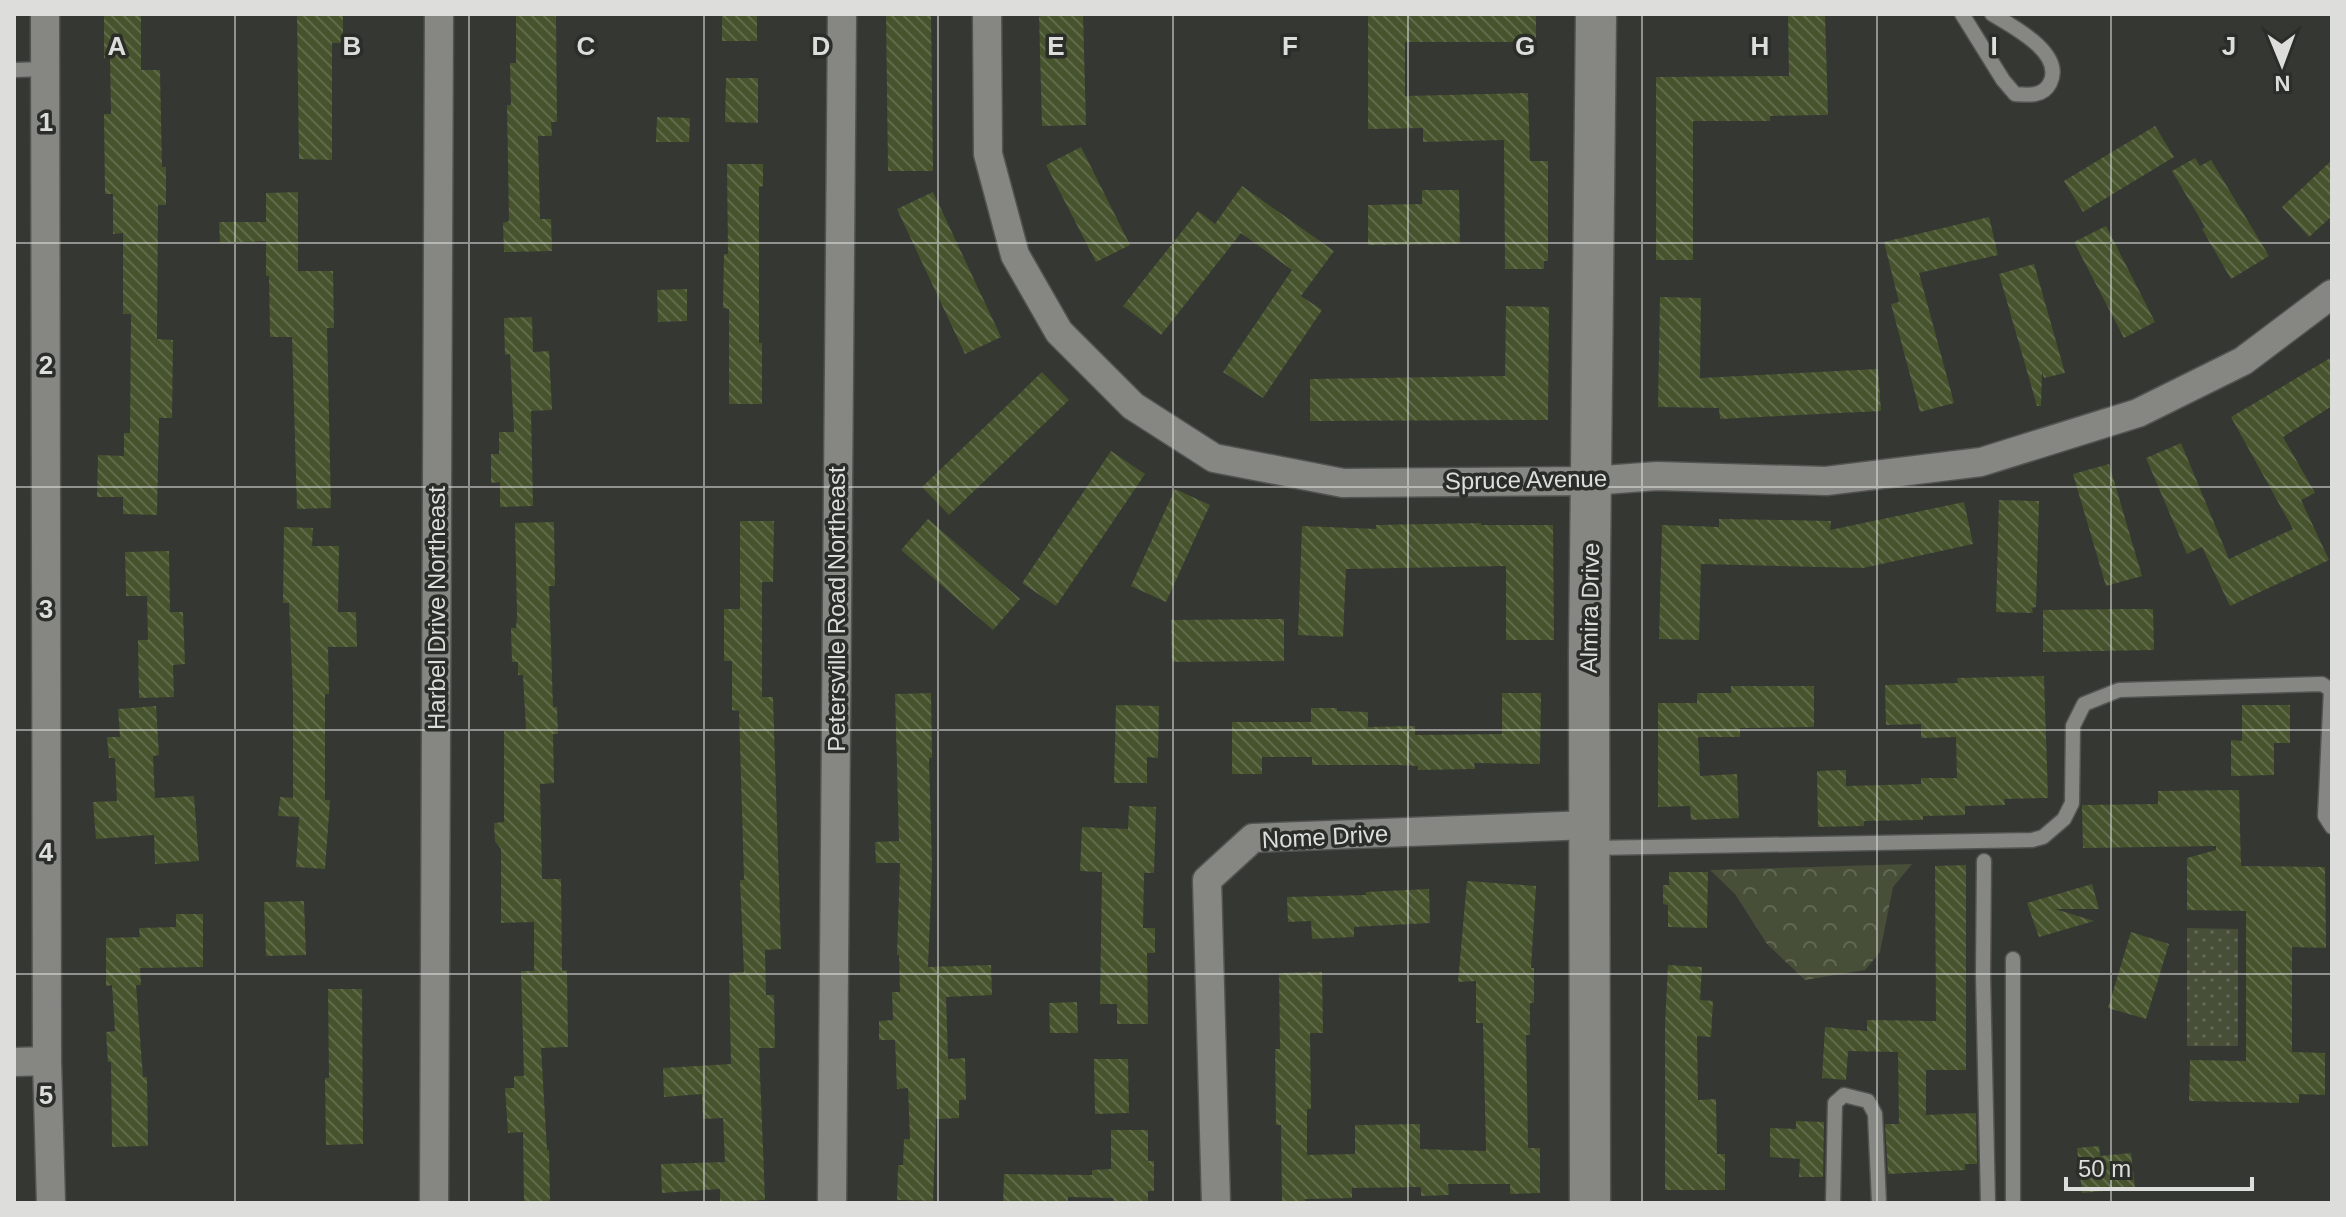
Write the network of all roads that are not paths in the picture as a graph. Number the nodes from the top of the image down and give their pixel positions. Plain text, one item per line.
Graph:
1 (45, 14) edge
2 (439, 14) edge
3 (842, 14) edge
4 (987, 14) edge
5 (1596, 14) edge
6 (1962, 14) edge
7 (1992, 14) edge
8 (45, 69) junction
9 (14, 70) edge
10 (2332, 294) edge
11 (1591, 481) junction
12 (2332, 827) edge
13 (1589, 837) junction
14 (1984, 861) dead end
15 (2013, 959) dead end
16 (47, 1061) junction
17 (14, 1062) edge
18 (51, 1203) edge
19 (434, 1203) edge
20 (832, 1203) edge
21 (1216, 1203) edge
22 (1590, 1203) edge
23 (1833, 1203) edge
24 (1879, 1203) edge
25 (1988, 1203) edge
26 (2013, 1203) edge

1 - 8 street
2 - 19 street, Harbel Drive Northeast
3 - 20 street, Petersville Road Northeast
4 - 11 street, Spruce Avenue
5 - 11 street, Almira Drive
6 - 7 lane
8 - 9 lane
8 - 16 street
10 - 11 street, Spruce Avenue
11 - 13 street, Almira Drive
12 - 13 lane
13 - 21 street, Nome Drive
13 - 22 street, Almira Drive
14 - 25 lane
15 - 26 lane
16 - 17 street
16 - 18 street
23 - 24 lane

